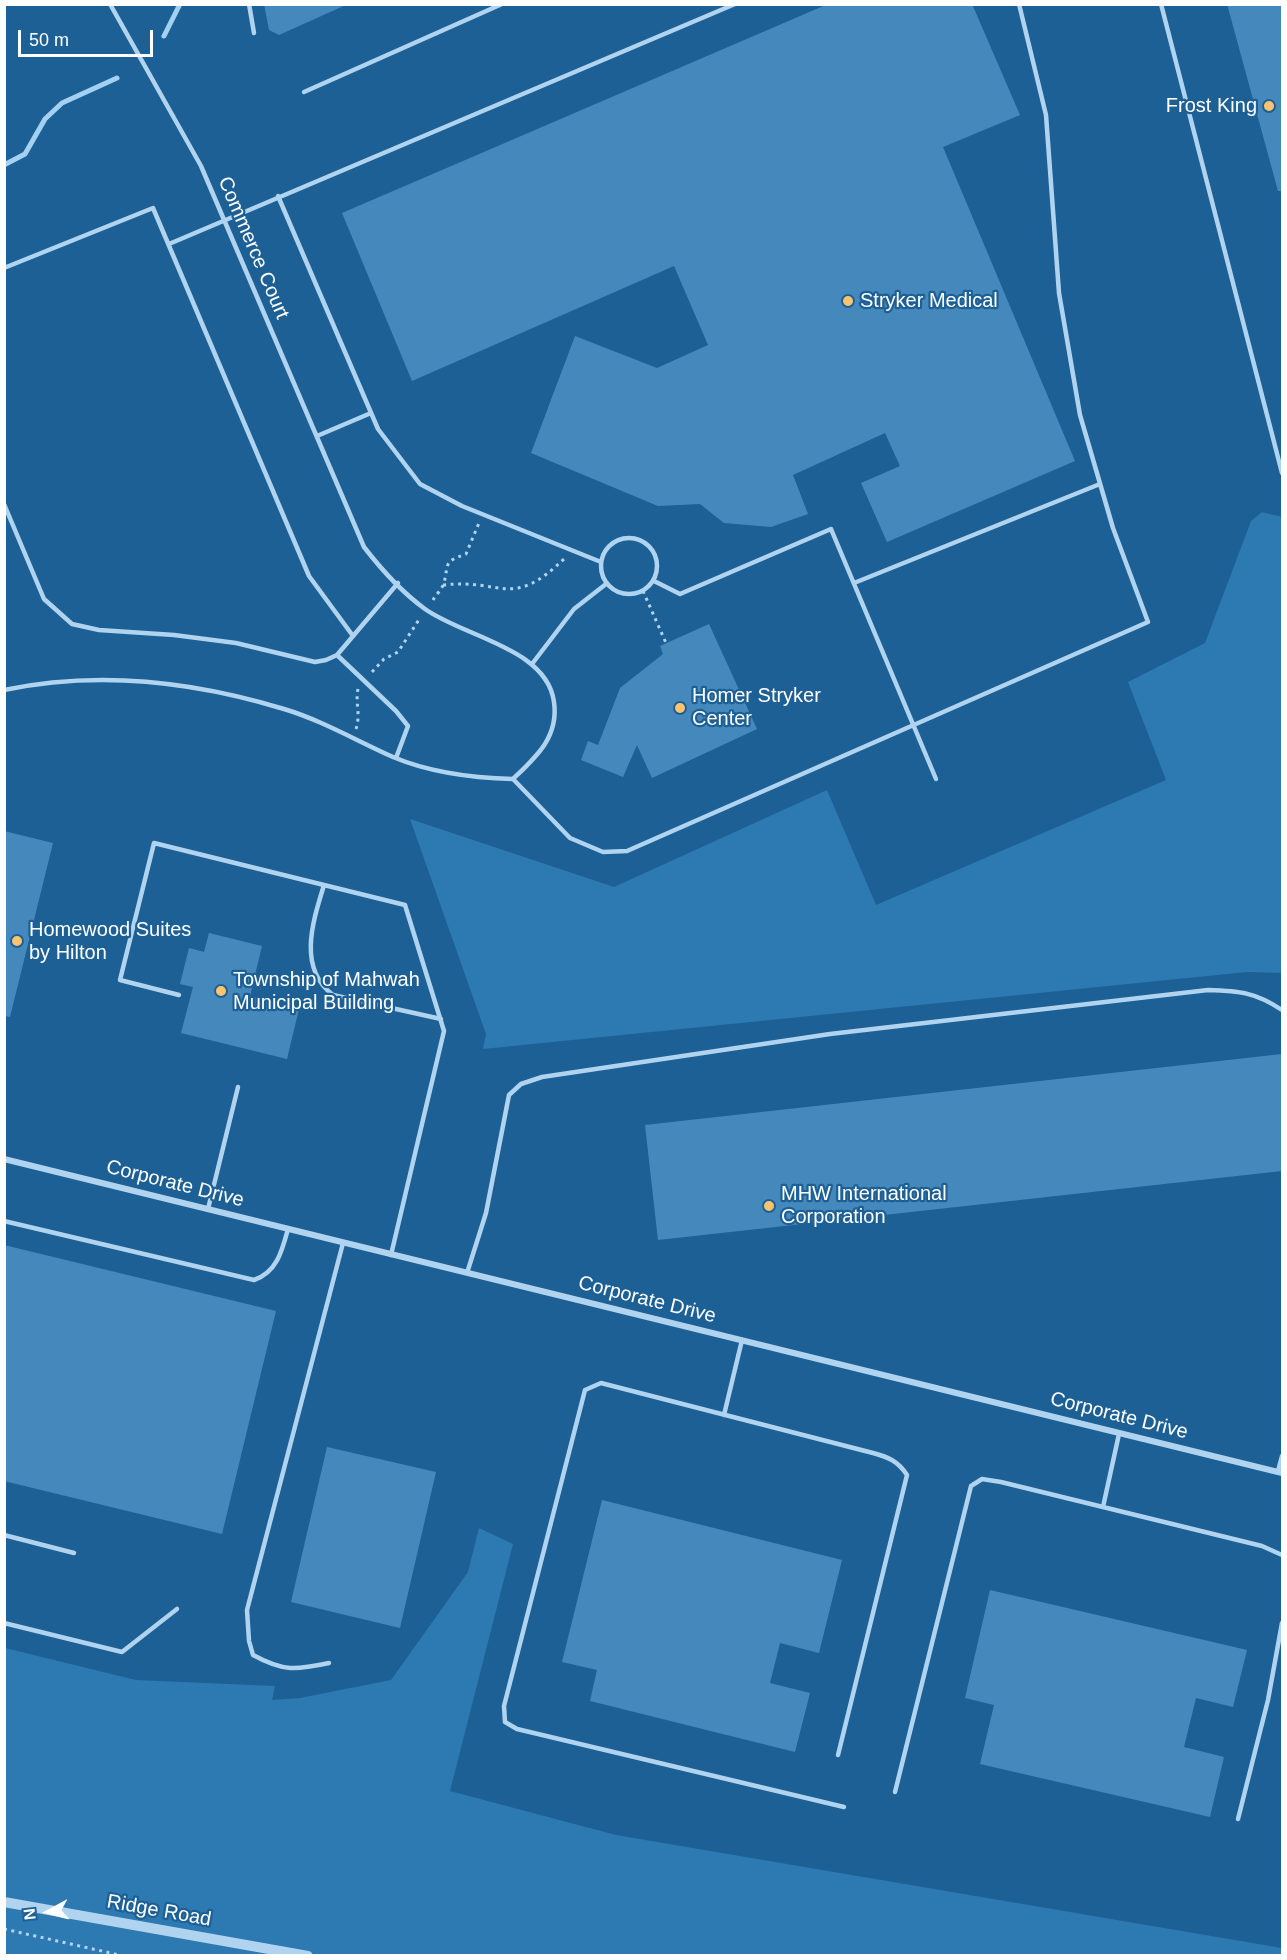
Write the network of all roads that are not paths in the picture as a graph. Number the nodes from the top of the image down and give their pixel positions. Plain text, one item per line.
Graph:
1 (110, 4) edge
2 (249, 4) edge
3 (502, 4) edge
4 (735, 4) edge
5 (1019, 4) edge
6 (1161, 4) edge
7 (254, 33) dead end
8 (304, 92) dead end
9 (278, 196) junction
10 (225, 218) junction
11 (169, 244) junction
12 (4, 268) edge
13 (371, 413) junction
14 (317, 436) junction
15 (1282, 473) edge
16 (1100, 484) junction
17 (4, 504) edge
18 (601, 562) junction
19 (654, 581) junction
20 (398, 583) junction
21 (854, 583) junction
22 (606, 584) junction
23 (353, 636) junction
24 (337, 655) junction
25 (532, 664) junction
26 (4, 690) edge
27 (914, 727) junction
28 (396, 758) junction
29 (513, 779) junction
30 (936, 779) dead end
31 (324, 885) junction
32 (179, 995) dead end
33 (1282, 1010) edge
34 (441, 1019) junction
35 (238, 1087) dead end
36 (4, 1160) edge
37 (208, 1209) junction
38 (4, 1221) edge
39 (288, 1229) junction
40 (344, 1243) junction
41 (391, 1255) junction
42 (467, 1273) junction
43 (742, 1340) junction
44 (724, 1415) junction
45 (1119, 1434) junction
46 (1282, 1456) edge
47 (1280, 1472) edge
48 (1103, 1507) junction
49 (4, 1535) edge
50 (74, 1553) dead end
51 (1282, 1555) edge
52 (177, 1609) dead end
53 (4, 1623) edge
54 (1282, 1623) edge
55 (329, 1663) dead end
56 (838, 1755) dead end
57 (895, 1792) dead end
58 (844, 1807) dead end
59 (1239, 1819) dead end
60 (4, 1902) edge
61 (308, 1956) edge

1 - 10 lane, Commerce Court
2 - 7 lane
3 - 8 lane
4 - 9 lane
5 - 16 lane
6 - 15 lane
9 - 10 lane
9 - 13 lane
10 - 11 lane
10 - 14 lane, Commerce Court
11 - 12 lane
11 - 23 lane
13 - 14 lane
13 - 18 lane
14 - 20 lane, Commerce Court
16 - 21 lane
16 - 27 lane
17 - 24 lane
18 - 19 lane
18 - 22 lane
19 - 21 lane
19 - 22 lane
20 - 23 lane
20 - 25 lane, Commerce Court
21 - 27 lane
22 - 25 lane
23 - 24 lane
24 - 28 lane
25 - 29 lane
26 - 28 lane
27 - 29 lane
27 - 30 lane
28 - 29 lane
31 - 32 lane
31 - 34 lane
31 - 34 lane
33 - 42 lane
34 - 41 lane
35 - 37 lane
36 - 37 street, Corporate Drive
37 - 39 street, Corporate Drive
38 - 39 lane
39 - 40 street, Corporate Drive
40 - 41 street, Corporate Drive
40 - 55 lane
41 - 42 street, Corporate Drive
42 - 43 street, Corporate Drive
43 - 44 lane
43 - 45 street, Corporate Drive
44 - 56 lane
44 - 58 lane
45 - 47 street, Corporate Drive
45 - 48 lane
46 - 47 lane
48 - 51 lane
48 - 57 lane
49 - 50 lane
52 - 53 lane
54 - 59 lane
60 - 61 street, Ridge Road

